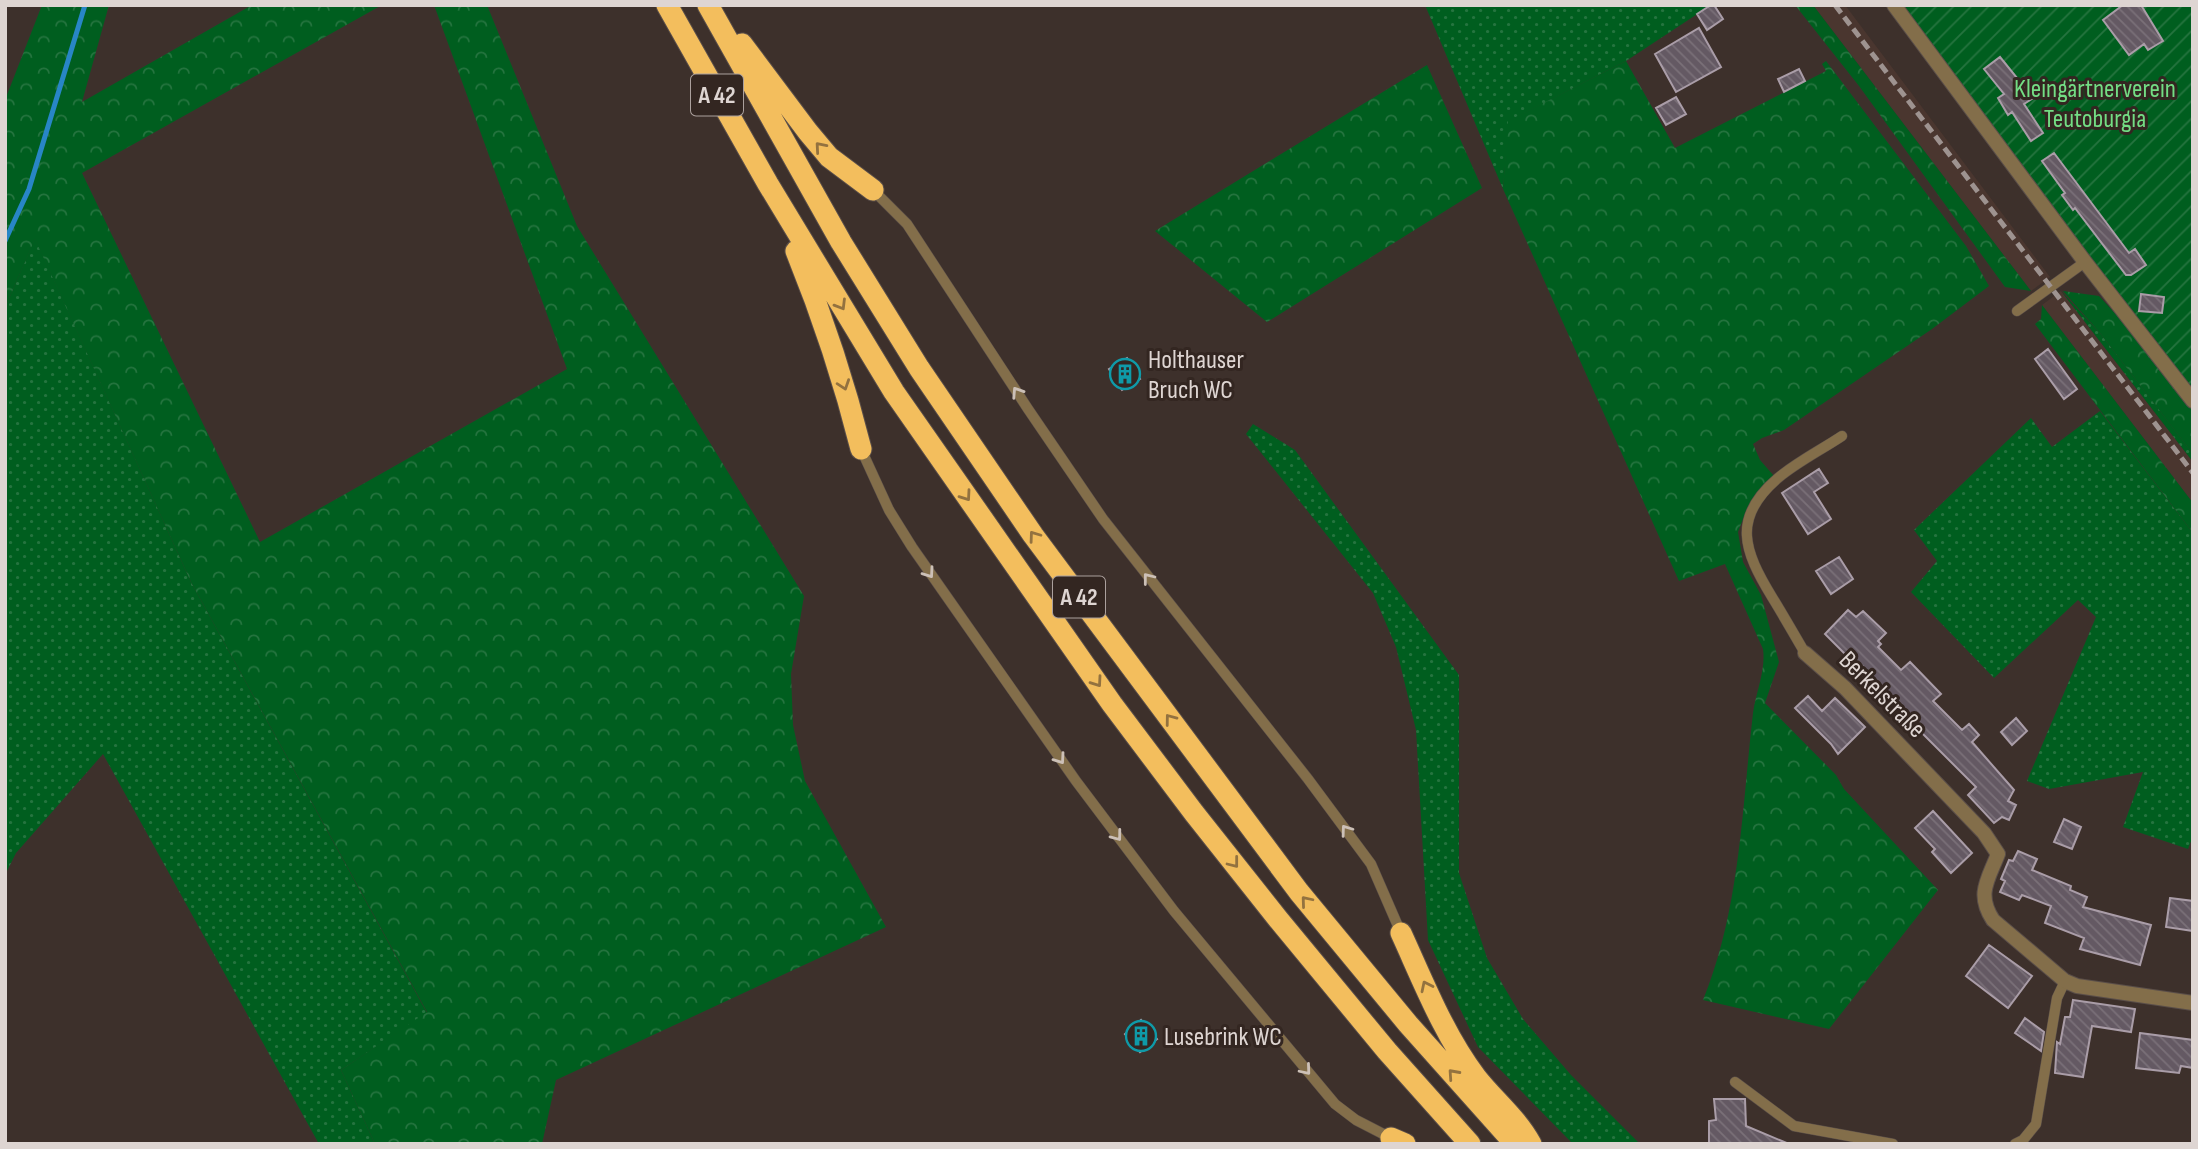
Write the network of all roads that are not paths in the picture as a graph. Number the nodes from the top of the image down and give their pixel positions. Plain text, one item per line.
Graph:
1 (667, 5) edge
2 (708, 5) edge
3 (715, 5) edge
4 (1894, 5) edge
5 (768, 184) junction
6 (873, 190) joint
7 (2085, 262) junction
8 (2017, 311) dead end
9 (2193, 401) edge
10 (1842, 436) dead end
11 (861, 449) joint
12 (1805, 653) joint
13 (1401, 933) joint
14 (2065, 981) junction
15 (2193, 1003) edge
16 (1735, 1082) dead end
17 (1398, 1141) edge
18 (1470, 1144) edge
19 (1515, 1144) edge
20 (1531, 1144) edge
21 (1893, 1144) edge
22 (2015, 1144) edge

1 - 5 highway, A 42
19 -> 2 highway, A 42
6 -> 3 highway
4 - 7 street
5 -> 11 highway
5 -> 18 highway, A 42
13 -> 6 lane
7 - 8 lane
7 - 9 street
10 - 12 lane, Berkelstraße
11 -> 17 lane
12 - 14 street, Berkelstraße
20 -> 13 highway
14 - 15 street, Berkelstraße
14 - 22 lane
16 - 21 lane

